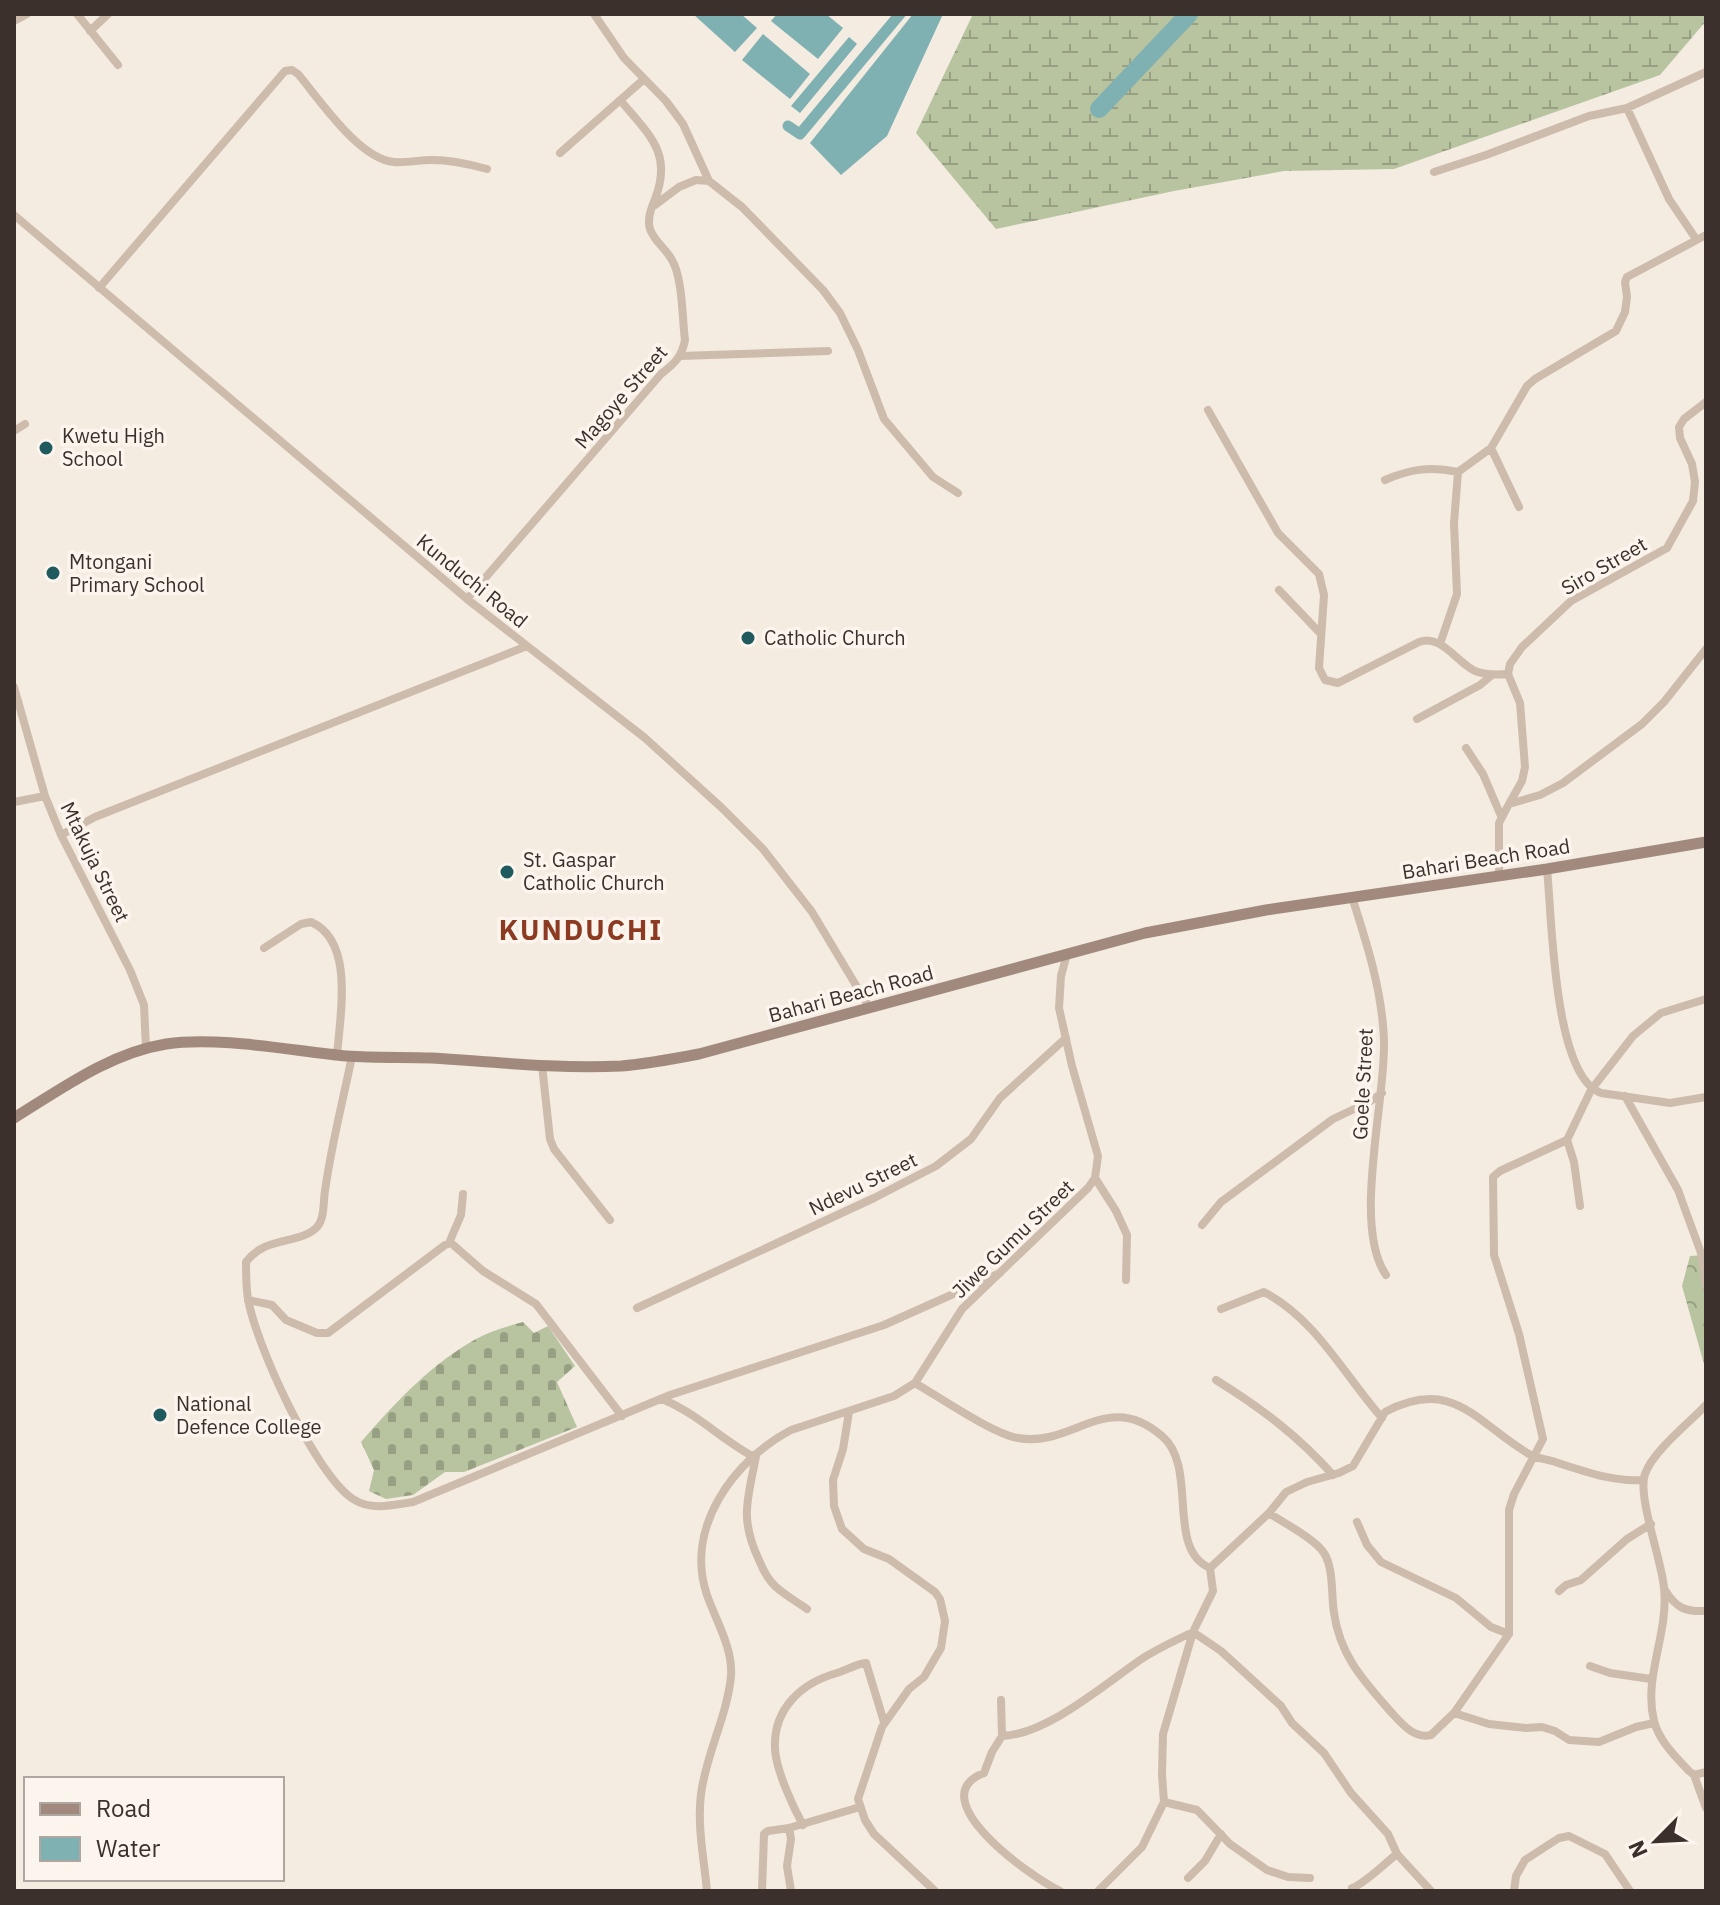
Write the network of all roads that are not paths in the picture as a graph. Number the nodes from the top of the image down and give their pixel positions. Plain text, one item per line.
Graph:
1 (27, 14) edge
2 (77, 14) edge
3 (108, 14) edge
4 (594, 14) edge
5 (14, 21) edge
6 (90, 31) junction
7 (118, 65) dead end
8 (1706, 72) edge
9 (643, 80) junction
10 (621, 101) junction
11 (1627, 108) junction
12 (560, 153) dead end
13 (487, 169) dead end
14 (1434, 172) dead end
15 (709, 181) junction
16 (652, 208) junction
17 (14, 215) edge
18 (1706, 235) edge
19 (1696, 239) junction
20 (99, 288) junction
21 (828, 351) dead end
22 (680, 356) junction
23 (1706, 402) edge
24 (1208, 410) dead end
25 (25, 424) dead end
26 (14, 431) edge
27 (1491, 448) junction
28 (1458, 472) junction
29 (1385, 480) dead end
30 (958, 493) dead end
31 (1519, 507) dead end
32 (1279, 590) dead end
33 (467, 599) junction
34 (1319, 632) junction
35 (1440, 644) junction
36 (527, 646) junction
37 (1706, 649) edge
38 (1508, 674) junction
39 (1492, 675) junction
40 (14, 687) edge
41 (1417, 719) dead end
42 (1466, 748) dead end
43 (45, 796) junction
44 (14, 802) edge
45 (1509, 804) junction
46 (1501, 816) junction
47 (61, 835) junction
48 (1706, 842) edge
49 (1547, 869) junction
50 (1499, 876) junction
51 (1352, 897) junction
52 (264, 948) dead end
53 (1067, 954) junction
54 (1706, 999) edge
55 (869, 1007) junction
56 (1066, 1038) junction
57 (146, 1049) junction
58 (337, 1055) junction
59 (352, 1056) junction
60 (542, 1065) junction
61 (1591, 1090) junction
62 (1382, 1092) junction
63 (1625, 1096) junction
64 (1706, 1097) edge
65 (14, 1118) edge
66 (1567, 1140) junction
67 (1095, 1178) junction
68 (463, 1194) dead end
69 (1580, 1206) dead end
70 (610, 1220) dead end
71 (1202, 1225) dead end
72 (449, 1243) junction
73 (1703, 1253) edge
74 (1000, 1273) junction
75 (1386, 1275) dead end
76 (1126, 1280) dead end
77 (1706, 1286) edge
78 (248, 1300) junction
79 (637, 1308) dead end
80 (1221, 1309) dead end
81 (1216, 1380) dead end
82 (915, 1383) junction
83 (662, 1399) junction
84 (1706, 1405) edge
85 (849, 1412) junction
86 (622, 1416) junction
87 (1382, 1418) junction
88 (758, 1454) junction
89 (1532, 1456) junction
90 (1333, 1475) junction
91 (1643, 1480) junction
92 (1269, 1513) junction
93 (1357, 1522) dead end
94 (1651, 1524) junction
95 (1210, 1568) junction
96 (1665, 1589) junction
97 (1559, 1591) dead end
98 (807, 1609) dead end
99 (1706, 1611) edge
100 (1193, 1632) junction
101 (1509, 1634) junction
102 (1590, 1666) dead end
103 (1651, 1679) junction
104 (1001, 1700) dead end
105 (1454, 1713) junction
106 (884, 1722) junction
107 (1654, 1723) junction
108 (1002, 1736) junction
109 (1706, 1772) edge
110 (1694, 1775) junction
111 (1164, 1802) junction
112 (860, 1807) junction
113 (1706, 1808) edge
114 (803, 1825) junction
115 (789, 1828) junction
116 (1221, 1834) junction
117 (1397, 1854) junction
118 (1188, 1878) dead end
119 (1310, 1878) dead end
120 (1352, 1888) dead end
121 (1102, 1890) edge
122 (707, 1891) edge
123 (762, 1891) edge
124 (791, 1891) edge
125 (935, 1891) edge
126 (1060, 1891) edge
127 (1431, 1891) edge
128 (1514, 1891) edge
129 (1630, 1891) edge

1 - 5 street
2 - 6 street
3 - 6 street
4 - 9 street
6 - 7 street
8 - 11 street
9 - 10 street
9 - 15 street
10 - 12 street
10 - 16 street, Magoye Street
11 - 14 street
11 - 19 street
13 - 20 street
15 - 16 street
15 - 30 street
16 - 22 street, Magoye Street
17 - 20 street, Kunduchi Road
18 - 19 street
19 - 27 street
20 - 33 street, Kunduchi Road
21 - 22 street
22 - 33 street, Magoye Street
23 - 38 street, Siro Street
24 - 34 street
25 - 26 street
27 - 28 street
27 - 31 street
28 - 29 street
28 - 35 street
32 - 34 street
33 - 36 street, Kunduchi Road
34 - 35 street
35 - 39 street
36 - 47 street
36 - 55 street, Kunduchi Road
37 - 45 street
38 - 39 street
38 - 45 street
39 - 41 street
40 - 43 street, Mtakuja Street
42 - 46 street
43 - 44 street
43 - 47 street, Mtakuja Street
45 - 46 street
46 - 50 street
47 - 57 street, Mtakuja Street
48 - 49 street, Bahari Beach Road
49 - 50 street, Bahari Beach Road
49 - 61 street
50 - 51 street, Bahari Beach Road
51 - 53 street, Bahari Beach Road
51 - 62 street, Goele Street
52 - 58 street
53 - 55 street, Bahari Beach Road
53 - 56 street, Jiwe Gumu Street
54 - 61 street
55 - 60 street, Bahari Beach Road
56 - 67 street, Jiwe Gumu Street
56 - 79 street, Ndevu Street
57 - 58 street, Bahari Beach Road
57 - 65 street, Bahari Beach Road
58 - 59 street, Bahari Beach Road
59 - 60 street, Bahari Beach Road
59 - 78 street
60 - 70 street
61 - 63 street
61 - 66 street
62 - 71 street
62 - 75 street, Goele Street
63 - 64 street
63 - 73 street
66 - 69 street
66 - 89 street
67 - 74 street, Jiwe Gumu Street
67 - 76 street
68 - 72 street
72 - 78 street
72 - 86 street
73 - 77 street
74 - 82 street, Jiwe Gumu Street
74 - 83 street
78 - 86 street
80 - 87 street
81 - 90 street
82 - 85 street
82 - 95 street
83 - 86 street
83 - 88 street
84 - 91 street
85 - 88 street
85 - 106 street
87 - 89 street
87 - 90 street
88 - 98 street
88 - 122 street
89 - 91 street
89 - 101 street
90 - 92 street
91 - 94 street
92 - 95 street
92 - 105 street
93 - 101 street
94 - 96 street
94 - 97 street
95 - 100 street
96 - 99 street
96 - 103 street
100 - 108 street
100 - 111 street
100 - 117 street
101 - 105 street
102 - 103 street
103 - 107 street
104 - 108 street
105 - 107 street
106 - 112 street
106 - 114 street
107 - 110 street
108 - 126 street
109 - 110 street
110 - 113 street
111 - 116 street
111 - 121 street
112 - 114 street
112 - 125 street
114 - 115 street
115 - 123 street
115 - 124 street
116 - 118 street
116 - 119 street
117 - 120 street
117 - 127 street
128 - 129 street

